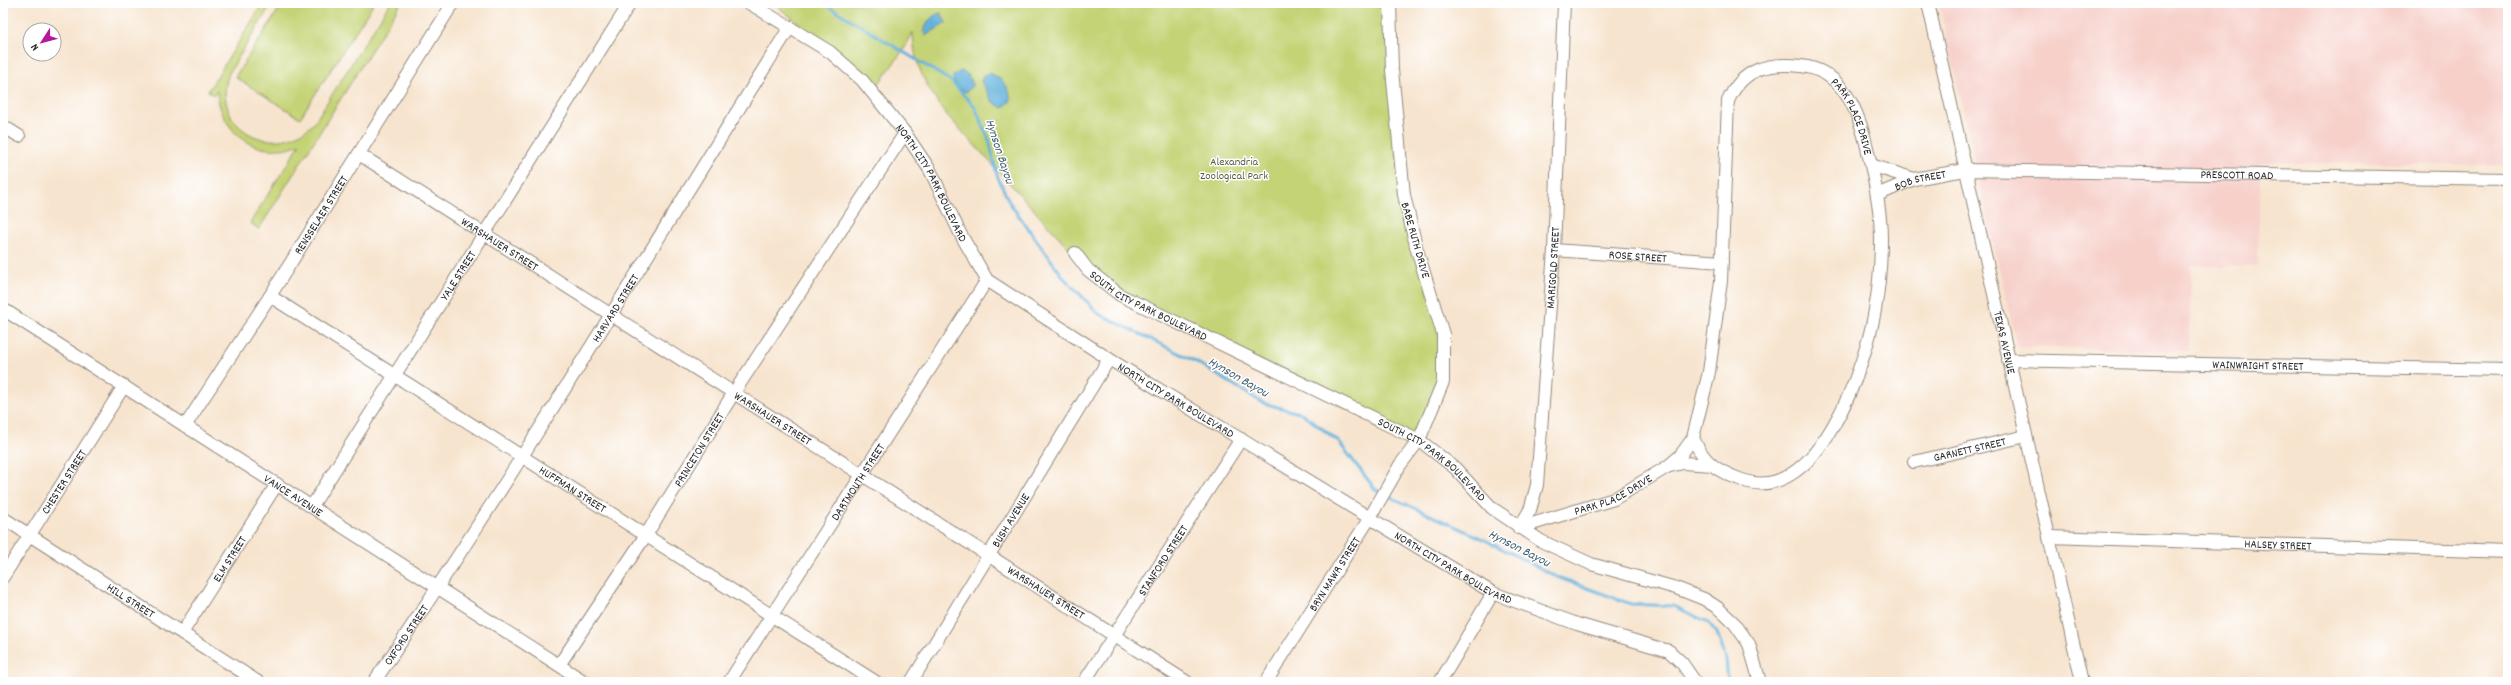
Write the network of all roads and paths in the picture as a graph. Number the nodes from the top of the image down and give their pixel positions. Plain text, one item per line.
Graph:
1 (453, 3) edge
2 (630, 3) edge
3 (749, 3) edge
4 (1390, 3) edge
5 (1564, 3) edge
6 (1928, 3) edge
7 (790, 27) junction
8 (3, 126) edge
9 (905, 133) junction
10 (18, 136) dead end
11 (359, 154) junction
12 (1871, 165) junction
13 (1965, 170) junction
14 (1914, 179) junction
15 (2508, 179) edge
16 (1877, 195) junction
17 (485, 235) junction
18 (1554, 250) junction
19 (1075, 253) dead end
20 (1722, 262) junction
21 (986, 280) junction
22 (270, 296) junction
23 (3, 308) edge
24 (609, 315) junction
25 (1109, 359) junction
26 (2008, 360) junction
27 (2508, 370) edge
28 (396, 375) junction
29 (124, 386) junction
30 (733, 394) junction
31 (185, 426) junction
32 (2026, 436) junction
33 (1693, 438) junction
34 (1241, 439) junction
35 (1419, 440) junction
36 (522, 456) junction
37 (1914, 462) dead end
38 (1400, 465) joint
39 (1712, 465) junction
40 (1666, 467) junction
41 (861, 475) junction
42 (277, 484) junction
43 (312, 506) junction
44 (3, 518) edge
45 (1369, 519) junction
46 (1519, 528) junction
47 (29, 534) junction
48 (646, 535) junction
49 (2049, 537) junction
50 (2508, 552) edge
51 (989, 556) junction
52 (3, 577) edge
53 (438, 588) junction
54 (1493, 593) junction
55 (772, 615) junction
56 (182, 633) junction
57 (1114, 636) junction
58 (559, 665) junction
59 (258, 682) edge
60 (374, 682) edge
61 (585, 682) edge
62 (729, 682) edge
63 (876, 682) edge
64 (911, 682) edge
65 (1084, 682) edge
66 (1187, 682) edge
67 (1266, 682) edge
68 (1440, 682) edge
69 (1695, 682) edge
70 (1760, 682) edge
71 (2082, 682) edge

1 - 11 street, RENSSELAER STREET
2 - 17 street, YALE STREET
3 - 7 street, NORTH CITY PARK BOULEVARD
4 - 35 street, BABE RUTH DRIVE
5 - 18 street, MARIGOLD STREET
6 - 13 street, TEXAS AVENUE
7 - 9 street, NORTH CITY PARK BOULEVARD
7 - 24 street, HARVARD STREET
8 - 10 street
9 - 21 street, NORTH CITY PARK BOULEVARD
9 - 30 street, PRINCETON STREET
11 - 17 street, WARSHAUER STREET
11 - 22 street, RENSSELAER STREET
12 - 14 street
12 - 16 street, PARK PLACE DRIVE
12 - 20 street, PARK PLACE DRIVE
13 - 14 street, BOB STREET
13 - 15 street, PRESCOTT ROAD
13 - 26 street, TEXAS AVENUE
14 - 16 street, BOB STREET
16 - 39 street, PARK PLACE DRIVE
17 - 24 street, WARSHAUER STREET
17 - 28 street, YALE STREET
18 - 20 street, ROSE STREET
18 - 46 street, MARIGOLD STREET
19 - 35 street, SOUTH CITY PARK BOULEVARD
20 - 33 street, PARK PLACE DRIVE
21 - 25 street, NORTH CITY PARK BOULEVARD
21 - 41 street, DARTMOUTH STREET
22 - 28 street, HUFFMAN STREET
22 - 31 street, RENSSELAER STREET
23 - 29 street, VANCE AVENUE
24 - 30 street, WARSHAUER STREET
24 - 36 street, HARVARD STREET
25 - 34 street, NORTH CITY PARK BOULEVARD
25 - 51 street, BUSH AVENUE
26 - 27 street, WAINWRIGHT STREET
26 - 32 street, TEXAS AVENUE
28 - 36 street, HUFFMAN STREET
28 - 43 street, YALE STREET
29 - 31 street, VANCE AVENUE
29 - 47 street, CHESTER STREET
30 - 41 street, WARSHAUER STREET
30 - 48 street, PRINCETON STREET
31 - 42 street, VANCE AVENUE
32 - 37 street, GARNETT STREET
32 - 49 street, TEXAS AVENUE
33 - 39 street, PARK PLACE DRIVE
33 - 40 street, PARK PLACE DRIVE
34 - 45 street, NORTH CITY PARK BOULEVARD
34 - 57 street, STANFORD STREET
35 - 38 street, BABE RUTH DRIVE
35 - 46 street, SOUTH CITY PARK BOULEVARD
36 - 48 street, HUFFMAN STREET
36 - 53 street, HARVARD STREET
38 - 45 street, BRYN MAWR STREET
39 - 40 street
40 - 46 street, PARK PLACE DRIVE
41 - 51 street, WARSHAUER STREET
41 - 55 street, DARTMOUTH STREET
42 - 43 street, VANCE AVENUE
42 - 56 street, ELM STREET
43 - 53 street, VANCE AVENUE
44 - 47 street, HILL STREET
45 - 54 street, NORTH CITY PARK BOULEVARD
45 - 67 street, BRYN MAWR STREET
46 - 70 street, SOUTH CITY PARK BOULEVARD
47 - 52 street, CHESTER STREET
47 - 56 street, HILL STREET
48 - 55 street, HUFFMAN STREET
48 - 58 street, PRINCETON STREET
49 - 50 street, HALSEY STREET
49 - 71 street, TEXAS AVENUE
51 - 57 street, WARSHAUER STREET
51 - 64 street, BUSH AVENUE
53 - 58 street, VANCE AVENUE
53 - 60 street, OXFORD STREET
54 - 68 street
54 - 69 street, NORTH CITY PARK BOULEVARD
55 - 62 street, DARTMOUTH STREET
55 - 63 street, HUFFMAN STREET
56 - 59 street, HILL STREET
57 - 65 street, STANFORD STREET
57 - 66 street, WARSHAUER STREET
58 - 61 street, VANCE AVENUE

